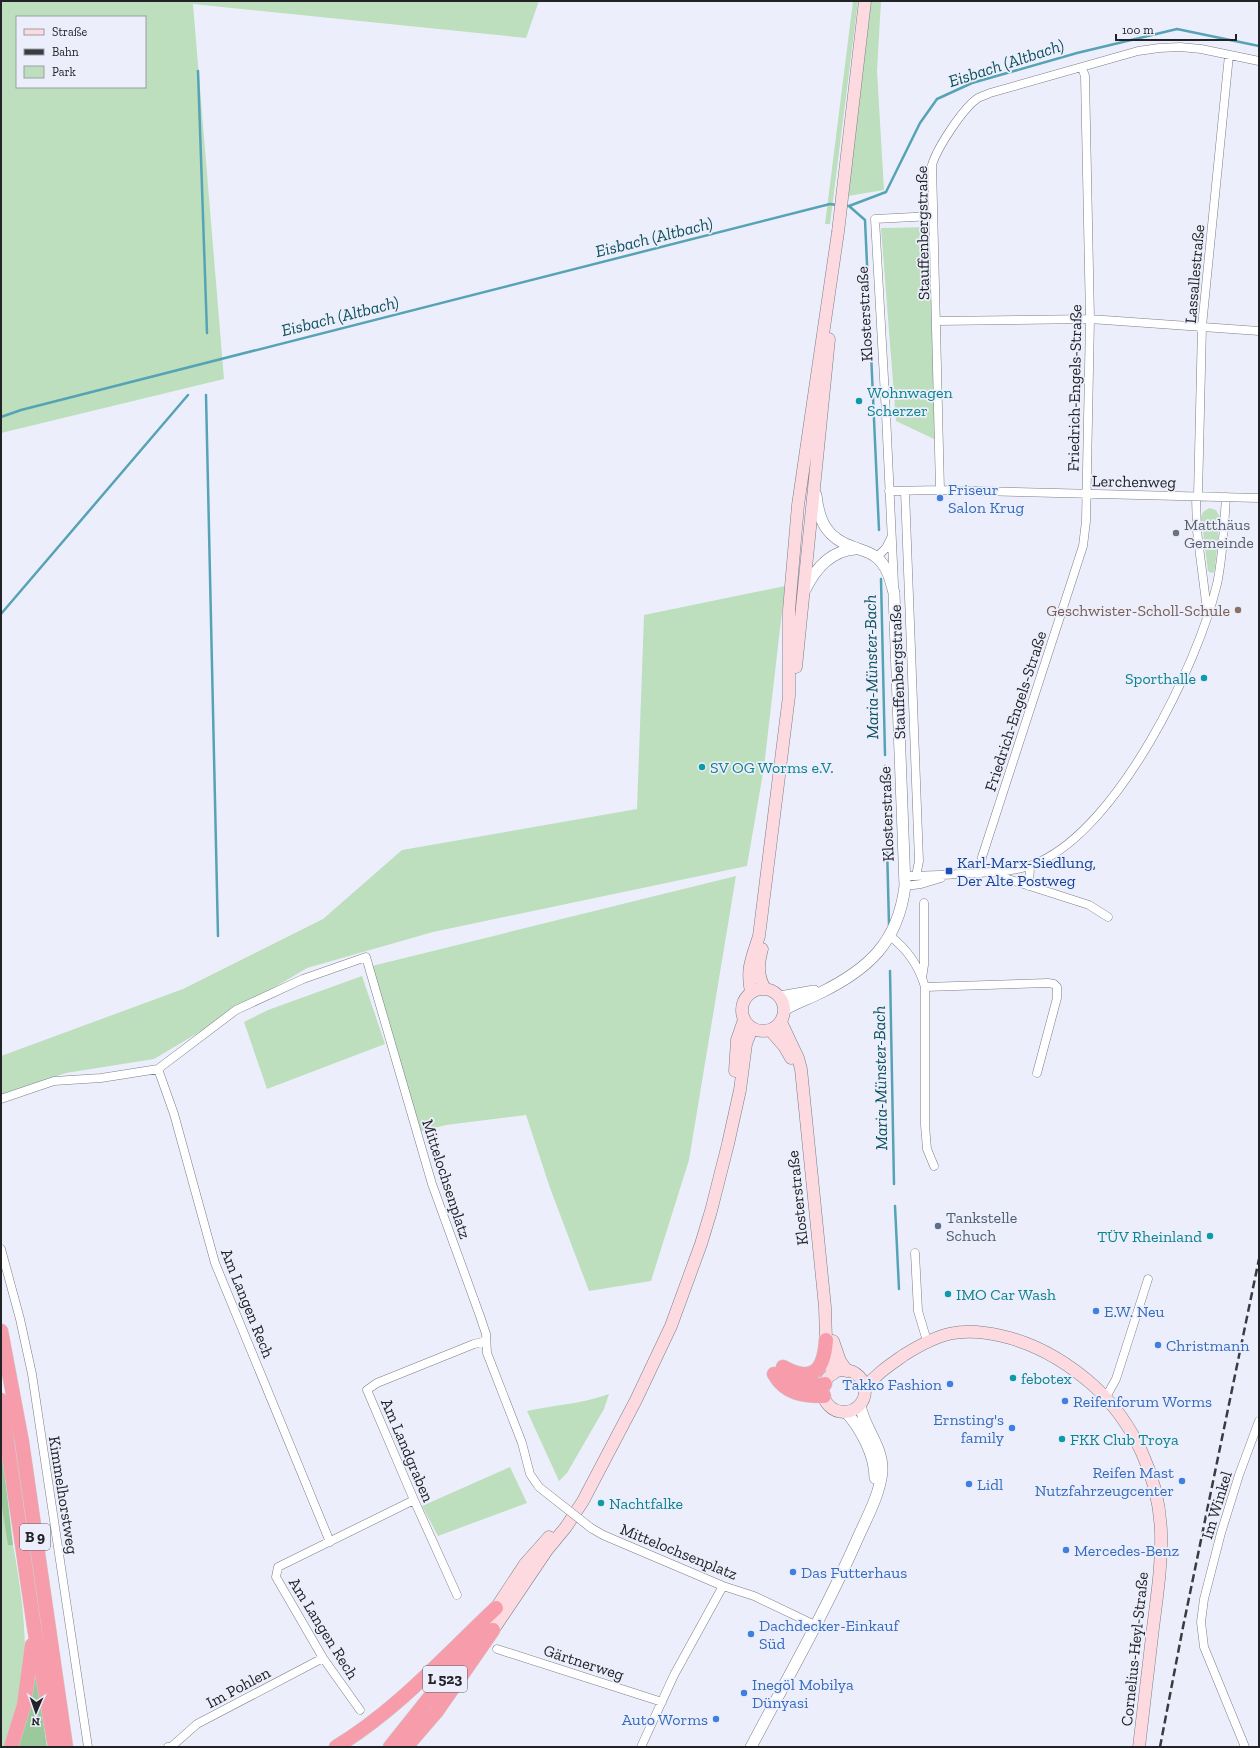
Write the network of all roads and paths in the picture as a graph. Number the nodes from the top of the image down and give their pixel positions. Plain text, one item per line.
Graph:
1 (865, 1) edge
2 (1229, 55) junction
3 (1259, 61) edge
4 (1082, 68) junction
5 (933, 216) junction
6 (838, 232) junction
7 (1090, 319) junction
8 (937, 322) junction
9 (1202, 326) junction
10 (1259, 331) edge
11 (815, 489) junction
12 (940, 490) junction
13 (889, 491) junction
14 (905, 491) junction
15 (1086, 495) junction
16 (1197, 496) junction
17 (1226, 497) junction
18 (1259, 498) edge
19 (891, 538) junction
20 (857, 549) junction
21 (877, 557) junction
22 (894, 593) junction
23 (803, 594) junction
24 (1207, 614) junction
25 (782, 773) junction
26 (1030, 866) junction
27 (995, 872) junction
28 (980, 873) junction
29 (916, 876) junction
30 (950, 876) junction
31 (905, 881) junction
32 (1029, 886) junction
33 (924, 902) dead end
34 (1108, 917) dead end
35 (890, 936) junction
36 (922, 978) junction
37 (832, 987) junction
38 (924, 987) junction
39 (765, 989) junction
40 (751, 992) junction
41 (780, 997) junction
42 (783, 1016) junction
43 (748, 1024) junction
44 (770, 1030) junction
45 (158, 1069) junction
46 (1037, 1073) dead end
47 (802, 1085) junction
48 (1, 1100) edge
49 (934, 1166) dead end
50 (1, 1249) edge
51 (915, 1253) dead end
52 (1148, 1278) dead end
53 (825, 1307) junction
54 (1, 1331) edge
55 (826, 1340) junction
56 (486, 1341) junction
57 (927, 1341) junction
58 (896, 1361) junction
59 (852, 1373) junction
60 (827, 1385) junction
61 (865, 1388) junction
62 (1106, 1397) junction
63 (1, 1400) edge
64 (860, 1405) junction
65 (846, 1412) junction
66 (1259, 1420) edge
67 (414, 1500) junction
68 (875, 1500) junction
69 (330, 1542) junction
70 (723, 1586) junction
71 (457, 1595) dead end
72 (496, 1608) junction
73 (815, 1626) junction
74 (34, 1627) junction
75 (494, 1630) joint
76 (497, 1649) dead end
77 (323, 1658) junction
78 (662, 1702) junction
79 (360, 1710) dead end
80 (62, 1746) edge
81 (11, 1747) edge
82 (88, 1747) edge
83 (170, 1747) edge
84 (336, 1747) edge
85 (390, 1747) edge
86 (406, 1747) edge
87 (641, 1747) edge
88 (751, 1747) edge
89 (1139, 1747) edge
90 (1245, 1747) edge

1 - 6 main road
2 - 3 street
2 - 4 street
2 - 9 street, Lassallestraße
4 - 5 street, Stauffenbergstraße
4 - 7 street, Friedrich-Engels-Straße
5 - 8 street, Stauffenbergstraße
5 - 13 street, Klosterstraße
6 - 11 main road
6 - 25 main road
7 - 8 street
7 - 9 street
7 - 15 street, Friedrich-Engels-Straße
8 - 12 street, Stauffenbergstraße
9 - 10 street
9 - 16 street, Lassallestraße
11 - 20 street
11 - 23 main road
12 - 14 street, Lerchenweg
12 - 15 street, Lerchenweg
13 - 14 street, Lerchenweg
13 - 19 street, Klosterstraße
14 - 29 street, Stauffenbergstraße
15 - 16 street, Lerchenweg
15 - 28 street, Friedrich-Engels-Straße
16 - 17 street, Lerchenweg
16 - 24 street, Lassallestraße
17 - 18 street, Lerchenweg
17 - 24 street
19 - 21 street
19 - 22 street, Klosterstraße
20 - 21 street
20 - 23 street
21 - 22 street, Klosterstraße
22 - 31 street, Klosterstraße
23 - 25 main road
24 - 26 street
25 - 39 main road
25 - 40 main road
26 - 27 street
26 - 32 street
27 - 28 street
27 - 32 street
28 - 30 street
29 - 30 street
29 - 31 street
30 - 31 street
31 - 35 street, Klosterstraße
32 - 34 street
33 - 36 street
35 - 36 street
35 - 37 street, Klosterstraße
36 - 38 street
37 - 41 street, Klosterstraße
37 - 42 street, Klosterstraße
38 - 46 street
38 - 49 street
39 - 40 main road
39 - 41 main road
40 - 43 main road, L 523
41 - 42 main road, Klosterstraße
42 - 44 main road, Klosterstraße
42 - 47 main road, Klosterstraße
43 - 44 main road
43 - 72 main road, L 523
43 - 75 main road, L 523
44 - 47 main road, Klosterstraße
45 - 48 street, Mittelochsenplatz
45 - 56 street, Mittelochsenplatz
45 - 69 street, Am Langen Rech
47 - 53 main road, Klosterstraße
50 - 82 street, Kimmelhorstweg
51 - 57 street
52 - 62 street
53 - 55 main road, Klosterstraße
53 - 59 main road, Klosterstraße
54 - 80 highway, B 9
55 - 60 main road, Klosterstraße
55 - 60 highway
56 - 67 street, Am Landgraben
56 - 70 street, Mittelochsenplatz, bridge
57 - 58 main road, Cornelius-Heyl-Straße
57 - 62 main road, Cornelius-Heyl-Straße
58 - 59 main road, Cornelius-Heyl-Straße
58 - 61 main road, Cornelius-Heyl-Straße
59 - 60 main road
59 - 61 main road, Klosterstraße
60 - 65 main road
61 - 64 main road
62 - 89 main road, Cornelius-Heyl-Straße
63 - 74 highway, B 9
64 - 65 main road
64 - 68 street
65 - 68 street
66 - 90 street, Im Winkel
67 - 69 street, Am Langen Rech
67 - 71 street, Am Landgraben
68 - 73 street
69 - 77 street, Am Langen Rech
70 - 73 street, Mittelochsenplatz
70 - 78 street
72 - 84 highway
72 - 85 highway, L 523
73 - 88 street
74 - 80 highway
74 - 81 highway, B 9
75 - 86 highway, L 523
76 - 78 street, Gärtnerweg
77 - 79 street, Am Langen Rech
77 - 83 street, Im Pohlen
78 - 87 street

